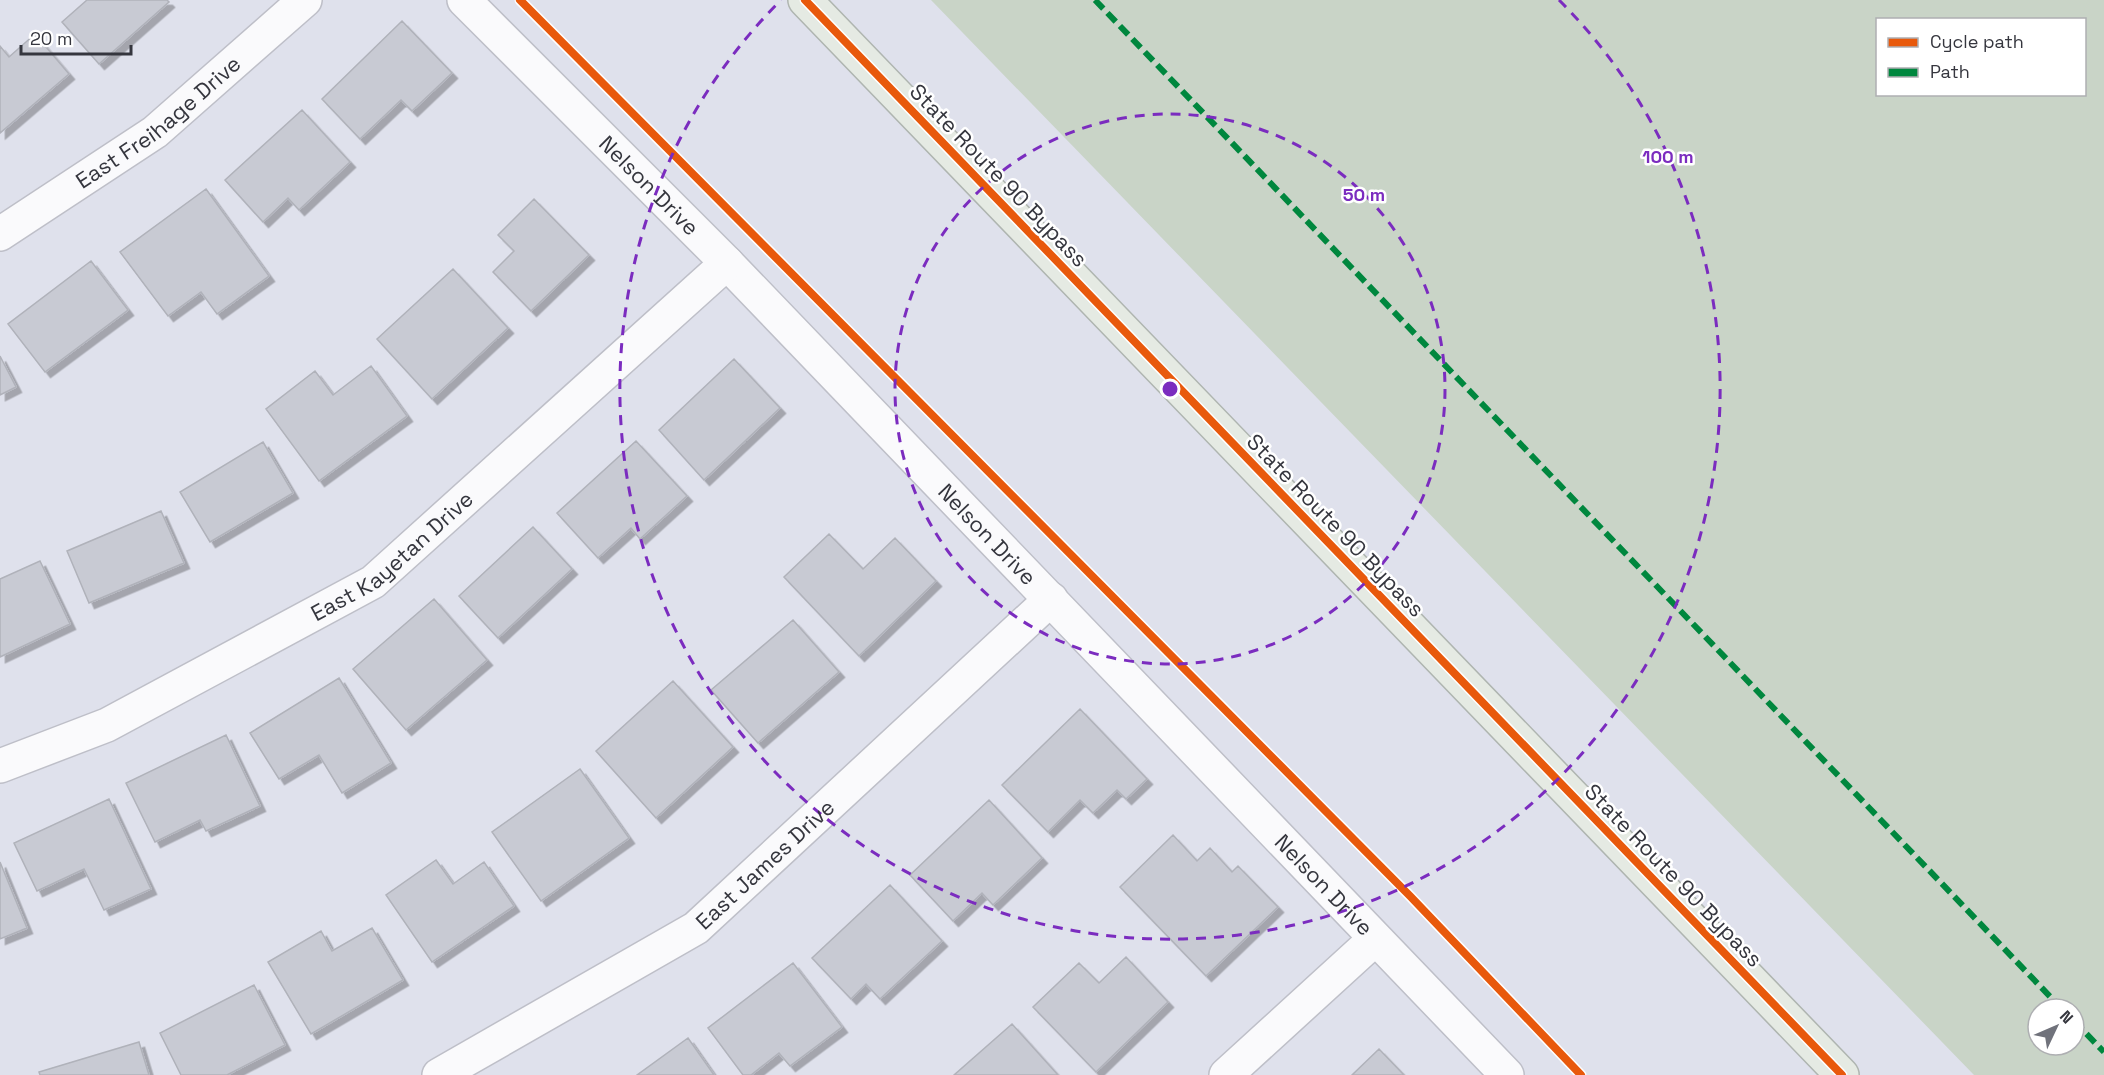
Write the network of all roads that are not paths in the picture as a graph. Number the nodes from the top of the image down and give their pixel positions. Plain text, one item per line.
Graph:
1 (305, 0) edge
2 (464, 0) edge
3 (805, 0) edge
4 (0, 234) edge
5 (727, 262) junction
6 (1051, 599) junction
7 (0, 766) edge
8 (1376, 939) junction
9 (439, 1075) edge
10 (1226, 1075) edge
11 (1507, 1075) edge
12 (1842, 1075) edge

1 - 4 street, East Freihage Drive
2 - 5 street, Nelson Drive
3 - 12 highway, State Route 90 Bypass
5 - 6 street, Nelson Drive
5 - 7 street, East Kayetan Drive
6 - 8 street, Nelson Drive
6 - 9 street, East James Drive
8 - 10 street
8 - 11 street, Nelson Drive

